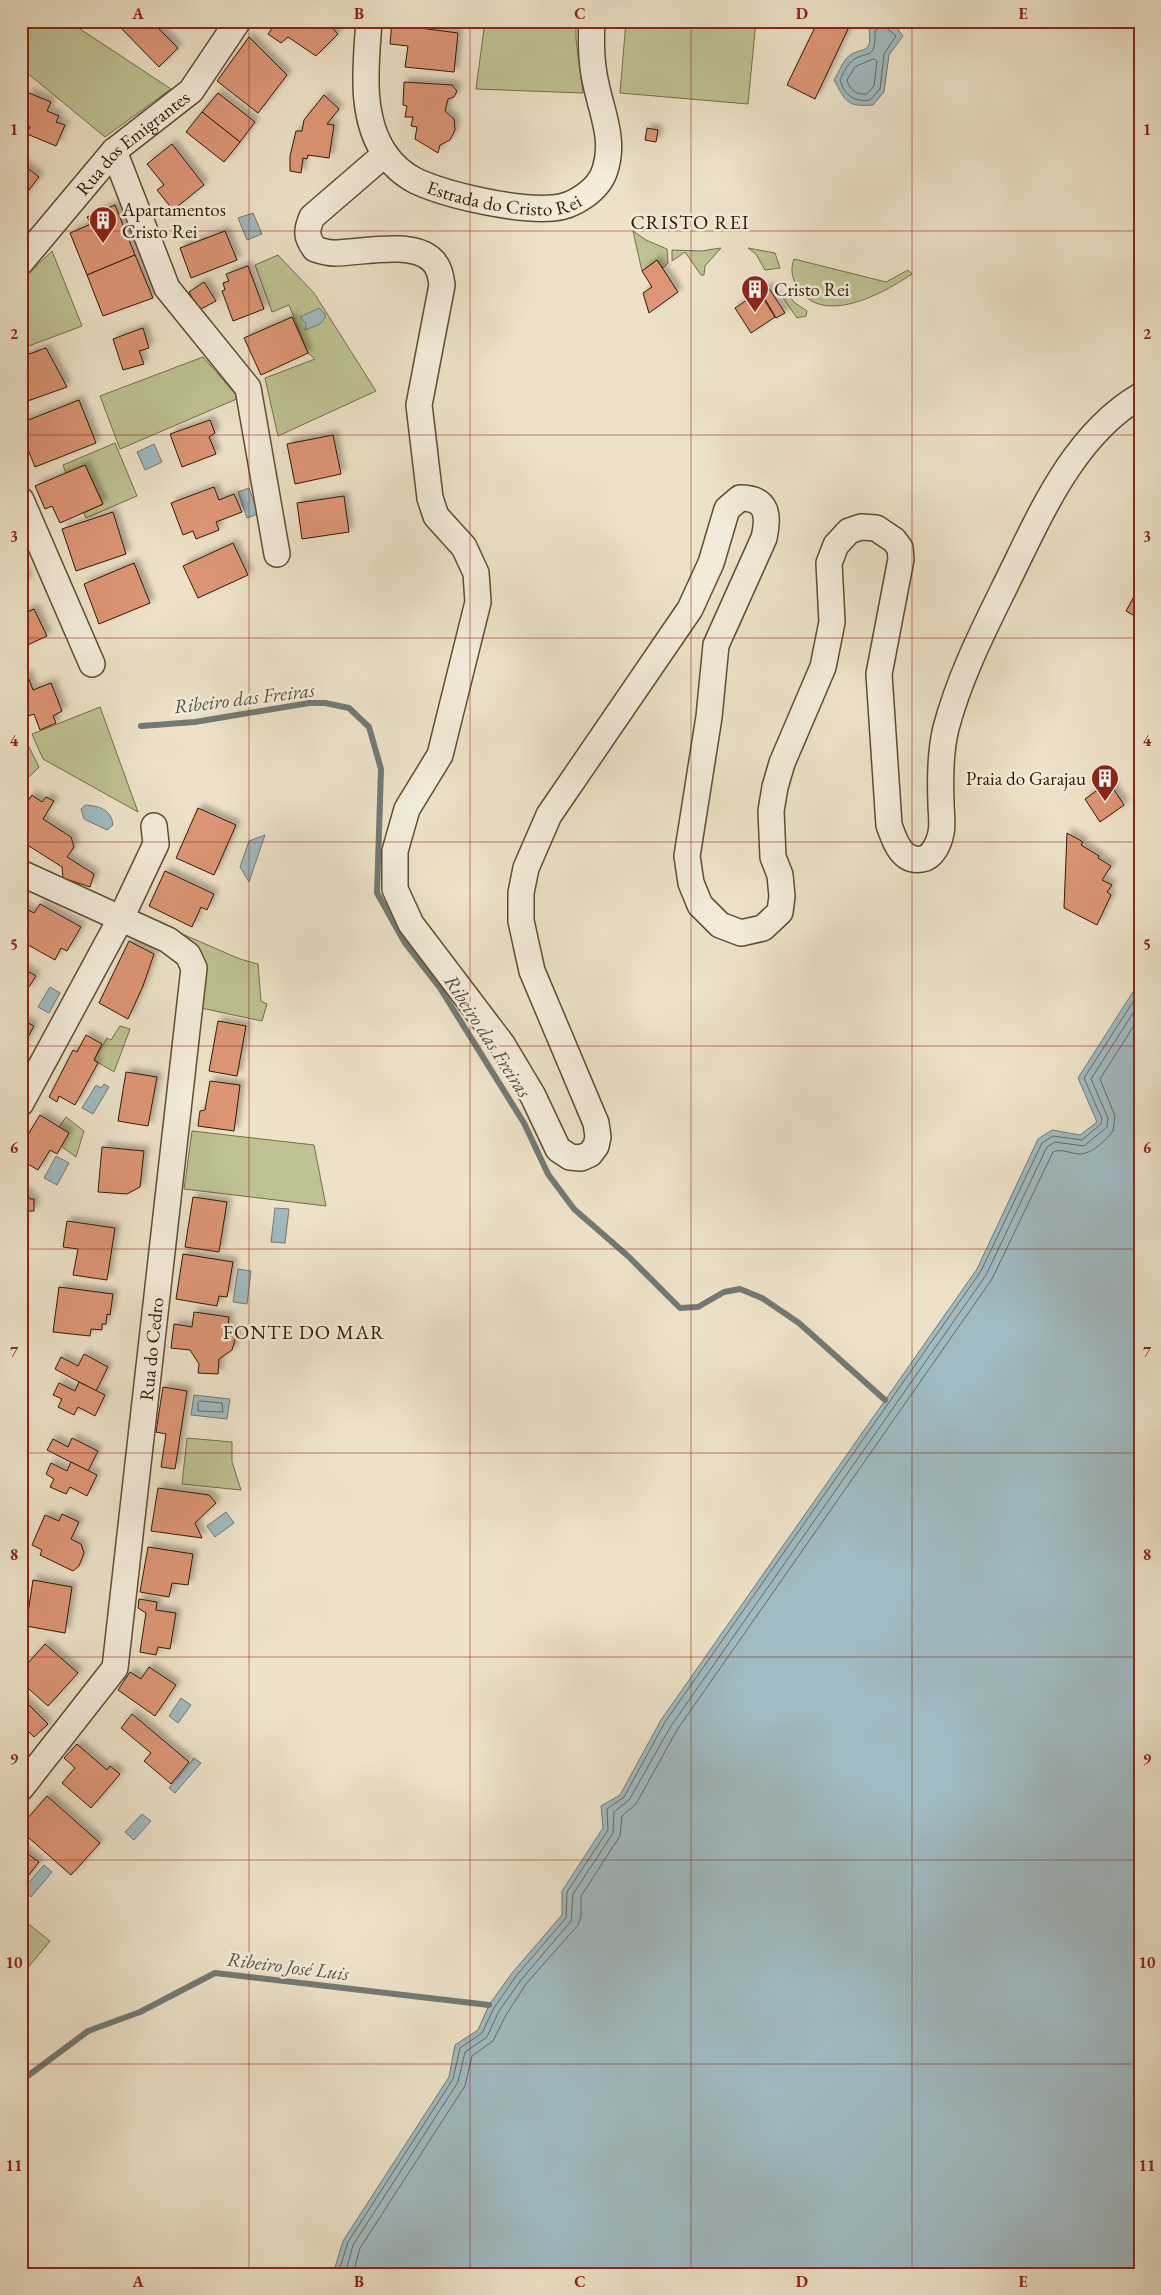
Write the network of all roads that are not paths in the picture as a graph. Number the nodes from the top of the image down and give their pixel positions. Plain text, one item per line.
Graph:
1 (238, 21) edge
2 (369, 21) edge
3 (592, 21) edge
4 (114, 151) junction
5 (385, 154) junction
6 (21, 262) edge
7 (1140, 396) edge
8 (21, 500) edge
9 (277, 554) dead end
10 (92, 664) dead end
11 (154, 826) dead end
12 (21, 873) edge
13 (122, 918) junction
14 (21, 1103) edge
15 (21, 1788) edge

1 - 4 street, Rua dos Emigrantes
2 - 5 street, Estrada do Cristo Rei
3 - 5 street, Estrada do Cristo Rei
4 - 6 street, Rua dos Emigrantes
4 - 9 street
5 - 7 street
8 - 10 street
11 - 13 street
12 - 13 street, Rua do Cedro
13 - 14 street
13 - 15 street, Rua do Cedro

